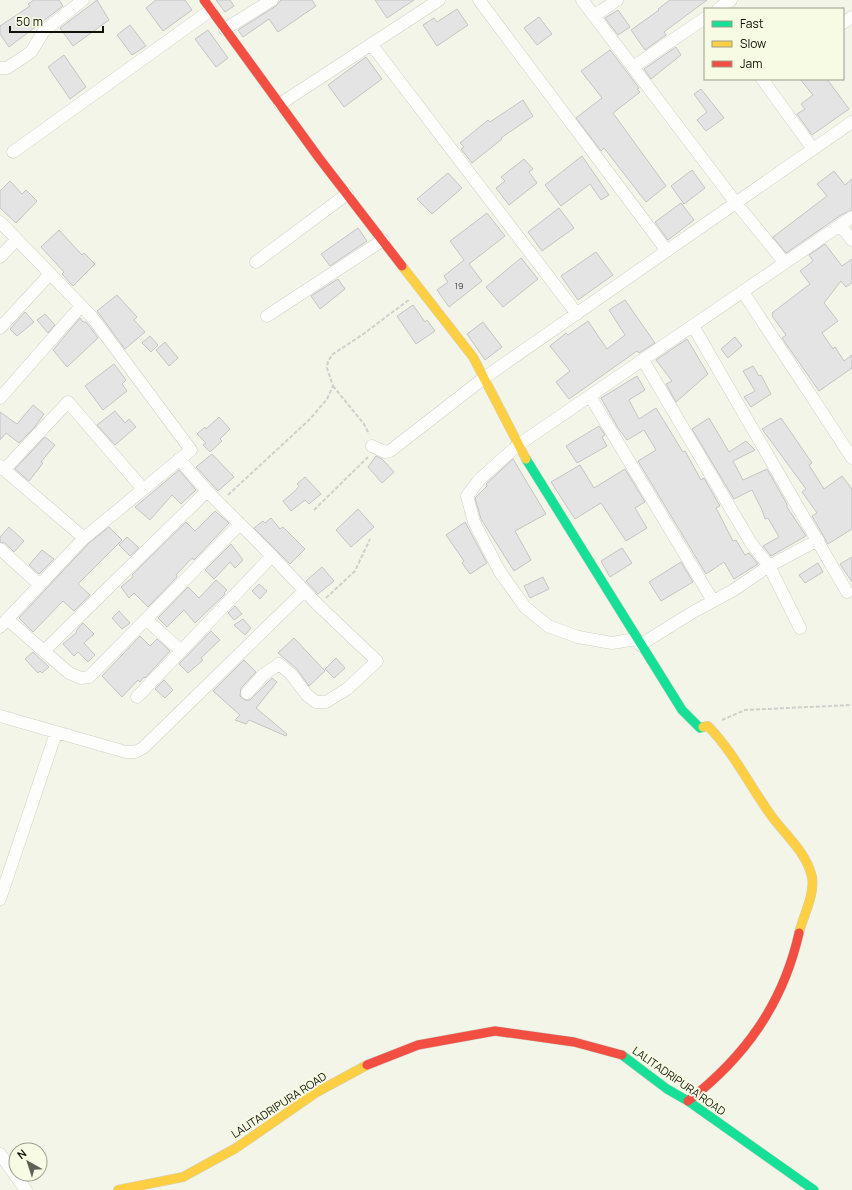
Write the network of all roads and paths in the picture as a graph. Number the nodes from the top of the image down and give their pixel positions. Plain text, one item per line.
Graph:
1 (83, 0) edge
2 (272, 0) edge
3 (439, 0) edge
4 (479, 0) edge
5 (582, 0) edge
6 (617, 0) edge
7 (731, 0) edge
8 (208, 5) edge
9 (719, 8) edge
10 (594, 16) junction
11 (704, 19) edge
12 (225, 29) junction
13 (371, 44) junction
14 (633, 67) junction
15 (0, 68) edge
16 (763, 80) edge
17 (280, 104) junction
18 (852, 122) edge
19 (813, 150) junction
20 (13, 152) dead end
21 (347, 194) junction
22 (736, 203) junction
23 (852, 217) edge
24 (0, 222) edge
25 (840, 225) junction
26 (16, 239) junction
27 (383, 240) junction
28 (852, 240) edge
29 (667, 251) junction
30 (0, 257) edge
31 (256, 262) dead end
32 (785, 263) junction
33 (50, 274) junction
34 (422, 290) junction
35 (743, 292) junction
36 (81, 306) junction
37 (577, 314) junction
38 (267, 316) dead end
39 (692, 326) junction
40 (0, 328) edge
41 (643, 360) junction
42 (484, 378) junction
43 (333, 386) junction
44 (590, 396) junction
45 (0, 398) edge
46 (518, 445) junction
47 (372, 446) junction
48 (852, 458) edge
49 (179, 459) junction
50 (2, 468) edge
51 (143, 489) junction
52 (206, 491) junction
53 (220, 502) junction
54 (314, 510) dead end
55 (240, 524) junction
56 (84, 538) junction
57 (370, 539) dead end
58 (818, 540) junction
59 (0, 549) edge
60 (272, 556) junction
61 (769, 566) junction
62 (40, 585) junction
63 (304, 591) junction
64 (848, 592) dead end
65 (713, 601) junction
66 (318, 605) junction
67 (146, 619) junction
68 (4, 623) edge
69 (800, 628) dead end
70 (638, 642) junction
71 (44, 651) junction
72 (181, 651) junction
73 (247, 693) dead end
74 (137, 697) dead end
75 (852, 705) edge
76 (0, 716) edge
77 (708, 726) junction
78 (56, 732) junction
79 (0, 899) edge
80 (688, 1101) junction
81 (0, 1154) edge
82 (26, 1190) edge
83 (118, 1190) edge
84 (814, 1190) edge

1 - 15 street
2 - 12 street
3 - 13 street
4 - 29 street
5 - 10 street
6 - 10 street
7 - 9 street
8 - 12 street
8 - 20 street
10 - 14 street
11 - 14 street
12 - 17 street
13 - 17 street
13 - 37 street
14 - 22 street
16 - 19 street
17 - 21 street
18 - 19 street
19 - 22 street
21 - 27 street
21 - 31 street
22 - 29 street
22 - 32 street
23 - 25 street
24 - 26 street
25 - 28 street
25 - 32 street
26 - 30 street
26 - 33 street
27 - 34 street
27 - 38 street
29 - 37 street
32 - 35 street
33 - 36 street
33 - 40 street
34 - 42 street
34 - 43 path
35 - 39 street
35 - 48 street
36 - 45 street
36 - 49 street
37 - 42 street
39 - 41 street
39 - 58 street
41 - 44 street
41 - 61 street
42 - 46 street
42 - 47 street
43 - 47 path
43 - 53 path
44 - 46 street
44 - 65 street
46 - 70 street
46 - 70 street
47 - 54 path
49 - 51 street
49 - 52 street
50 - 51 street
50 - 56 street
51 - 56 street
52 - 53 street
52 - 71 street
53 - 55 street
55 - 60 street
55 - 67 street
56 - 62 street
57 - 66 path
58 - 61 street
58 - 64 street
59 - 62 street
60 - 63 street
60 - 72 street
61 - 65 street
61 - 69 street
62 - 68 street
63 - 66 street
63 - 78 street
65 - 70 street
66 - 73 street
67 - 71 street
67 - 72 street
68 - 71 street
70 - 77 street
72 - 74 street
75 - 77 path
76 - 78 street
77 - 80 street
78 - 79 street
80 - 83 street, LALITADRIPURA ROAD
80 - 84 street, LALITADRIPURA ROAD
81 - 82 street

